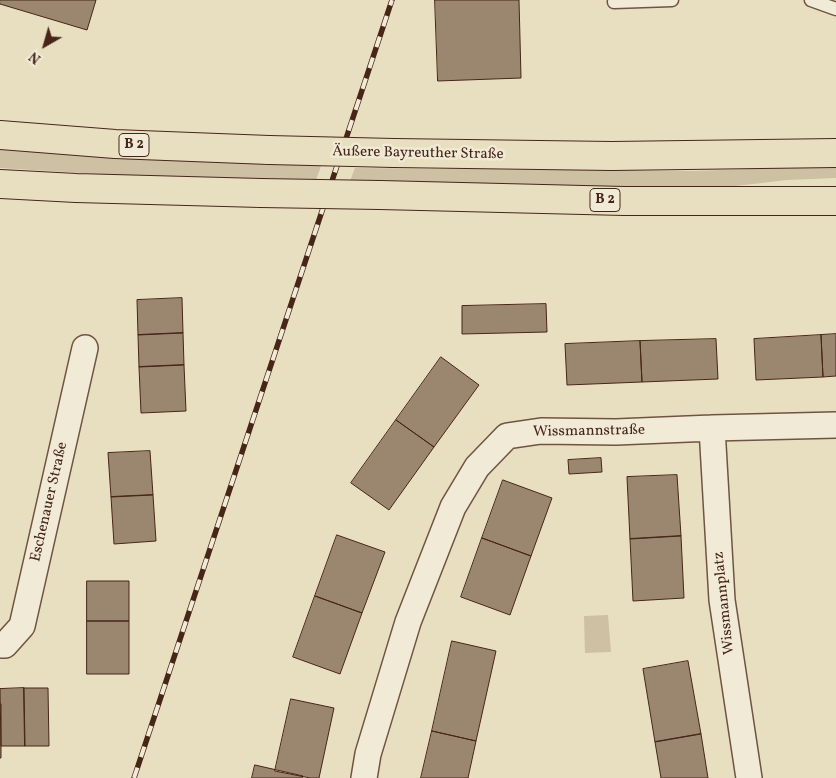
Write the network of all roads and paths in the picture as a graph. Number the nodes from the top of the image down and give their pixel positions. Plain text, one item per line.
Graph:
1 (672, 0) edge
2 (811, 0) edge
3 (614, 2) dead end
4 (836, 9) edge
5 (0, 135) edge
6 (836, 153) edge
7 (0, 184) edge
8 (836, 201) edge
9 (85, 348) dead end
10 (836, 426) edge
11 (712, 428) junction
12 (836, 435) edge
13 (0, 645) edge
14 (364, 778) edge
15 (749, 778) edge

1 - 3 lane
2 - 4 lane
5 - 6 main road, Äußere Bayreuther Straße / B 2, bridge
7 - 8 main road, B 2, bridge
9 - 13 street, Eschenauer Straße
10 - 11 street, Wissmannstraße
10 - 12 street
11 - 14 street, Wissmannstraße
11 - 15 street, Wissmannplatz

